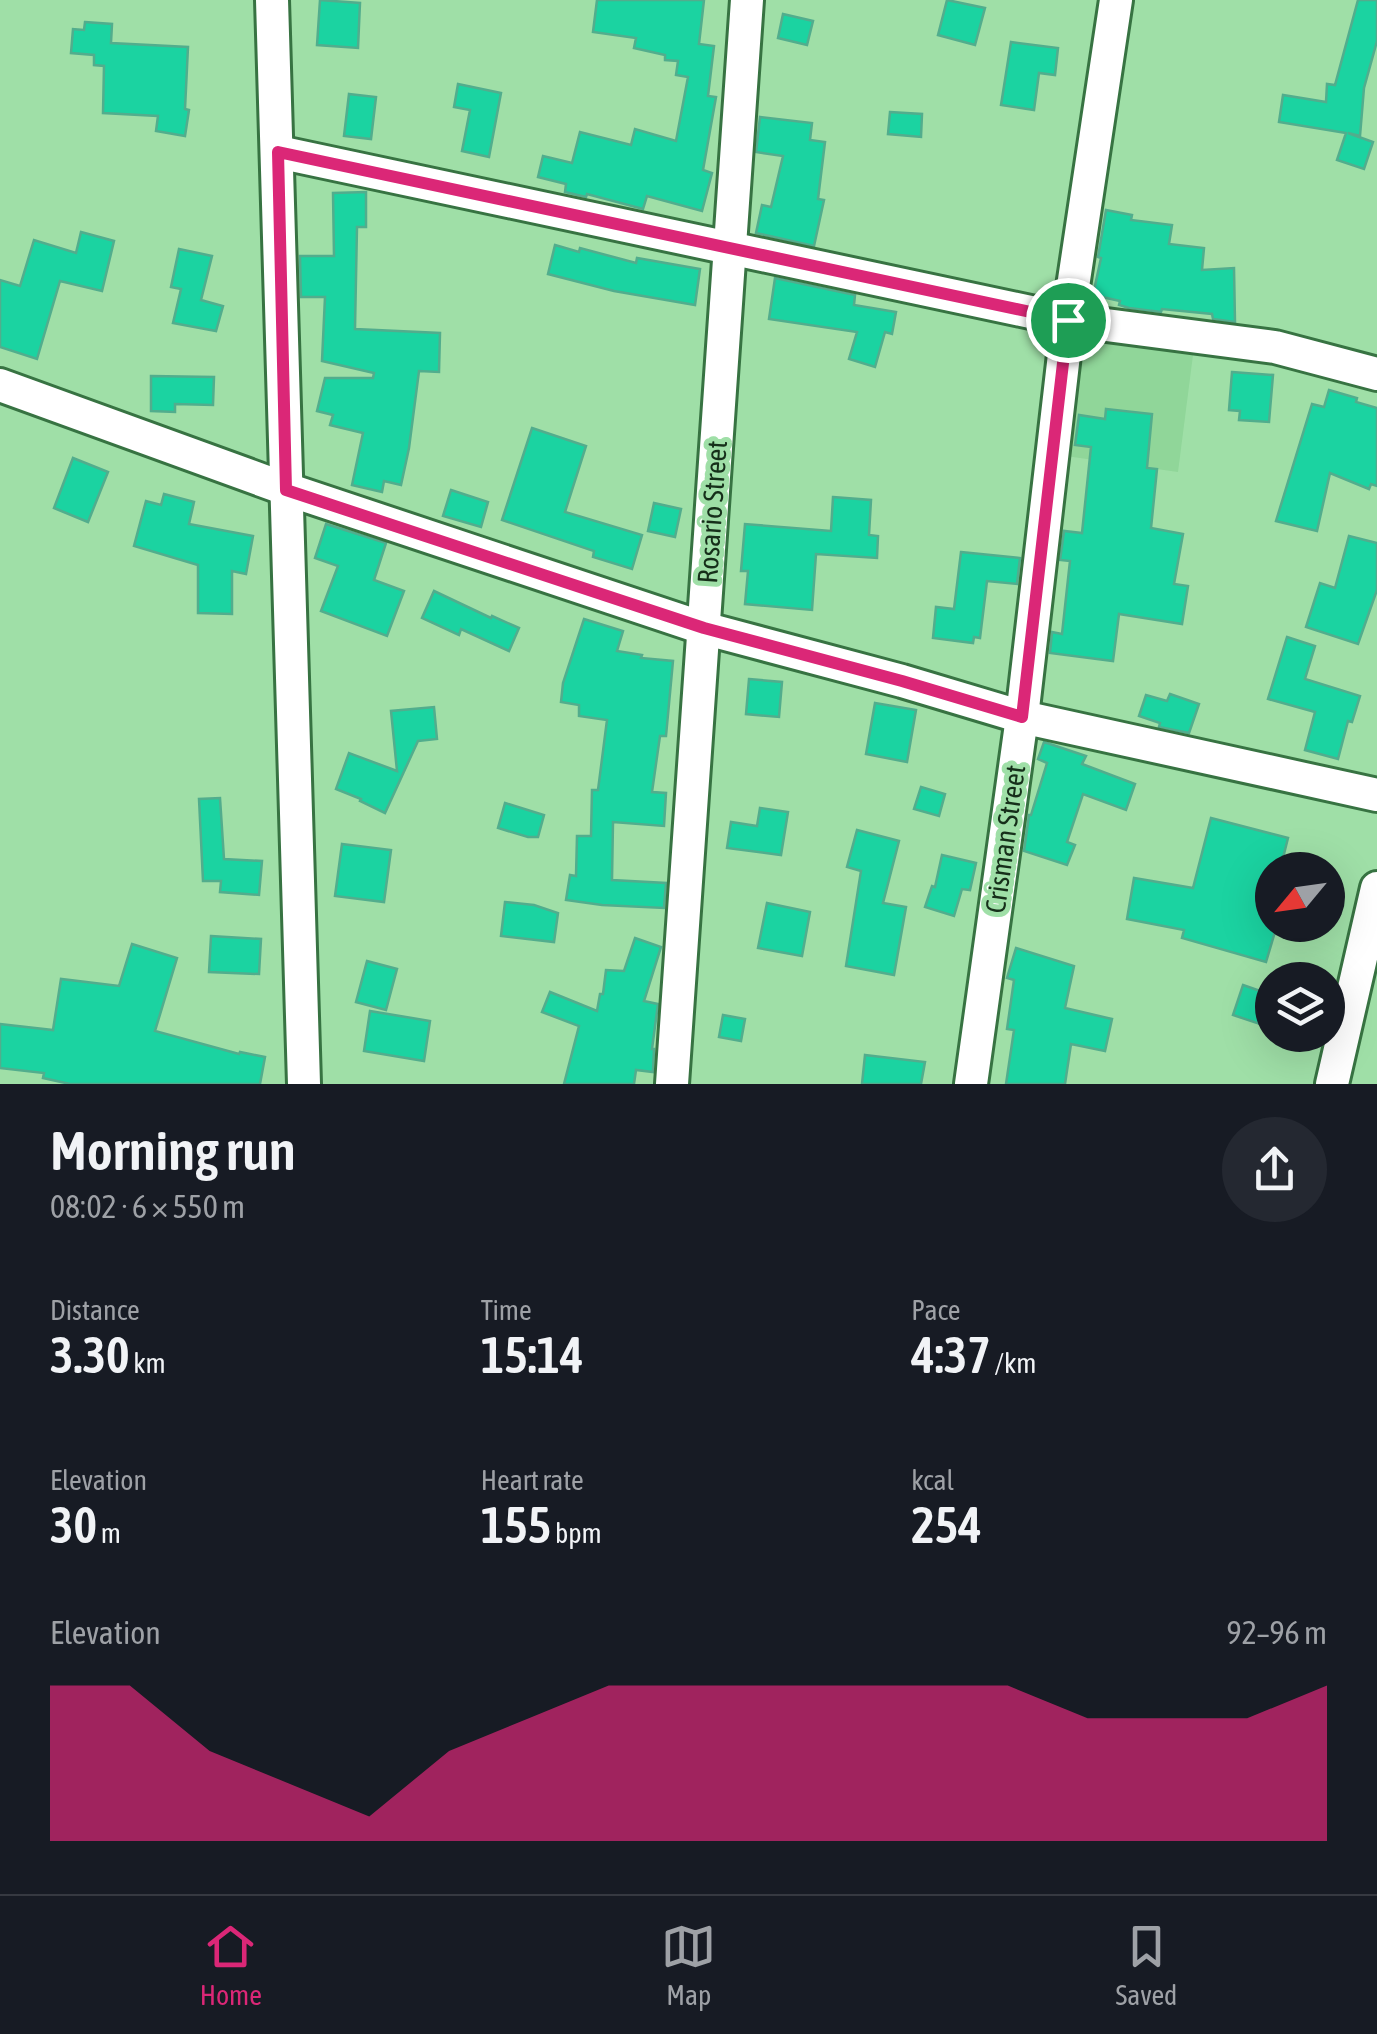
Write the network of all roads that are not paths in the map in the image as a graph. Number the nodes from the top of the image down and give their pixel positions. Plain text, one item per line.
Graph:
1 (272, 0) edge
2 (748, 0) edge
3 (1116, 0) edge
4 (278, 152) junction
5 (732, 248) junction
6 (1068, 320) junction
7 (1377, 374) edge
8 (0, 385) edge
9 (286, 490) junction
10 (704, 628) junction
11 (1022, 717) junction
12 (1377, 795) edge
13 (1377, 888) edge
14 (304, 1084) edge
15 (672, 1084) edge
16 (970, 1084) edge
17 (1332, 1084) edge

1 - 4 street
2 - 5 street, Rosario Street
3 - 6 street, Crisman Street
4 - 5 street
4 - 9 street
5 - 6 street
5 - 10 street, Rosario Street
6 - 7 street
6 - 11 street, Crisman Street
8 - 9 street
9 - 10 street
9 - 14 street
10 - 11 street
10 - 15 street, Rosario Street
11 - 12 street
11 - 16 street, Crisman Street
13 - 17 street

